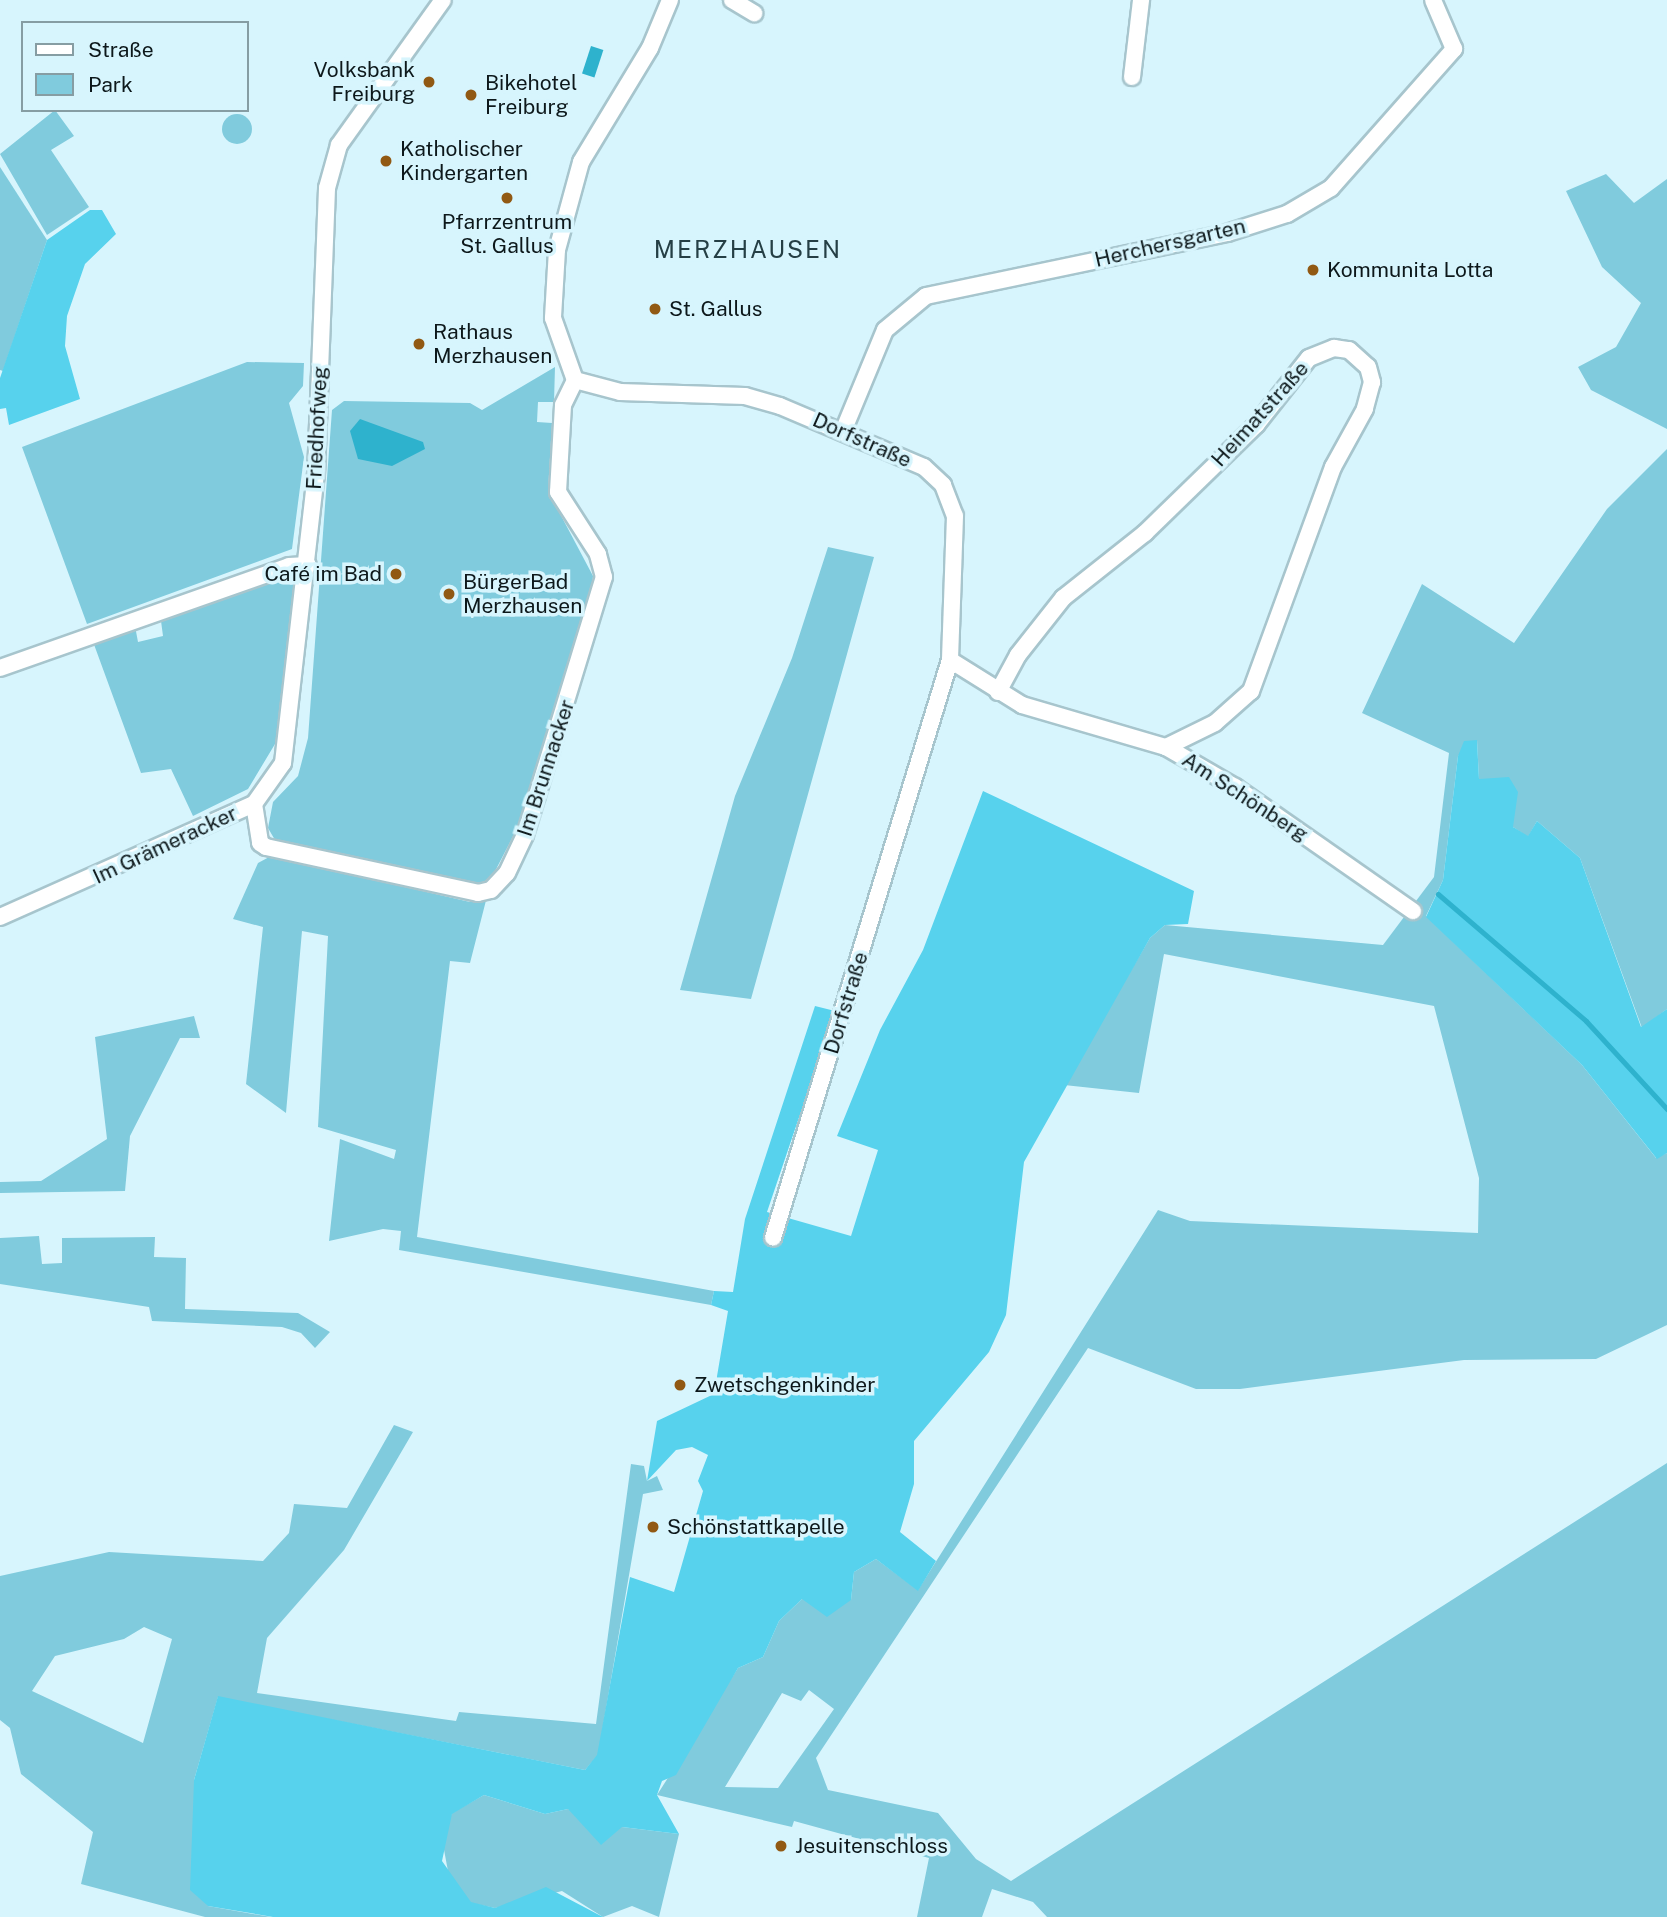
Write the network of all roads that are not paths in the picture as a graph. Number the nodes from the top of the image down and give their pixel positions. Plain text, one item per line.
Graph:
1 (443, 0) edge
2 (670, 0) edge
3 (732, 0) edge
4 (1141, 0) edge
5 (1433, 0) edge
6 (754, 13) dead end
7 (1132, 77) dead end
8 (575, 380) junction
9 (844, 429) junction
10 (308, 565) junction
11 (950, 660) junction
12 (0, 668) edge
13 (998, 692) junction
14 (1166, 747) junction
15 (254, 804) junction
16 (1413, 911) dead end
17 (0, 917) edge
18 (773, 1238) dead end

1 - 10 street, Friedhofweg
2 - 8 street
3 - 6 street
4 - 7 street
5 - 9 street, Herchersgarten
8 - 9 street, Dorfstraße
8 - 15 street, Im Brunnacker
9 - 11 street, Dorfstraße
10 - 12 street
10 - 15 street, Im Grämeracker
11 - 13 street, Am Schönberg
11 - 18 street, Dorfstraße
13 - 14 street, Am Schönberg
13 - 14 street, Heimatstraße
14 - 16 street, Am Schönberg
15 - 17 street, Im Grämeracker

